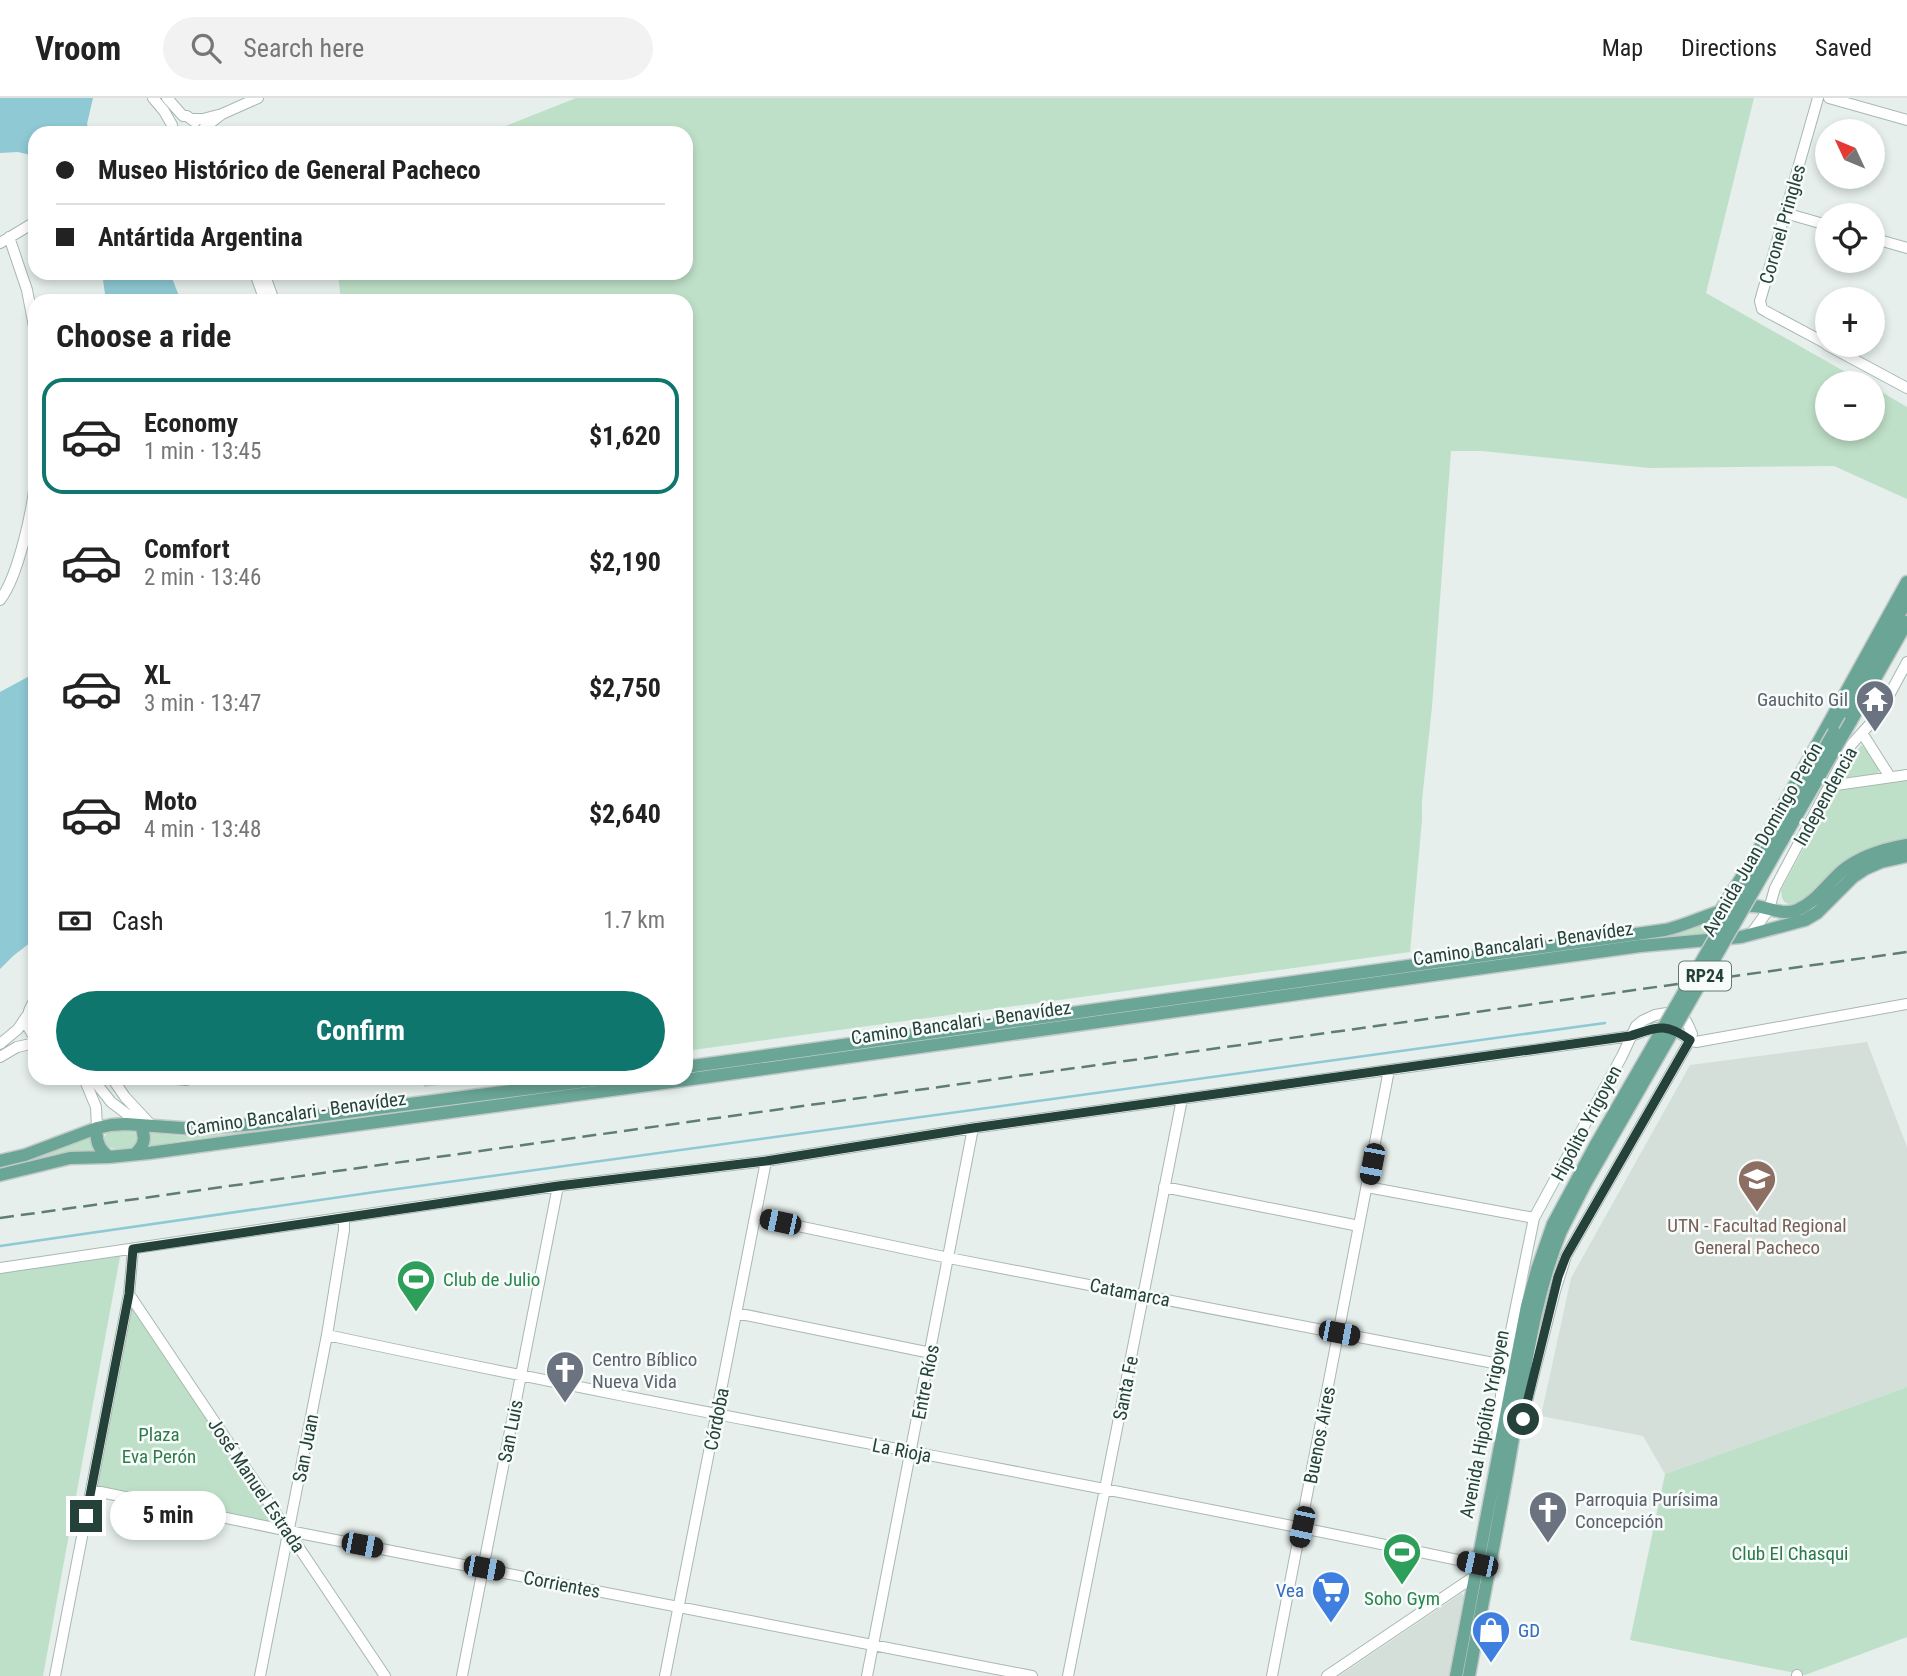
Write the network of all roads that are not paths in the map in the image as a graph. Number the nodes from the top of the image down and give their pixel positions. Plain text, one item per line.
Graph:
1 (153, 98) edge
2 (167, 98) edge
3 (258, 98) edge
4 (1818, 98) edge
5 (1829, 98) edge
6 (222, 114) junction
7 (187, 118) junction
8 (1907, 120) edge
9 (170, 126) edge
10 (173, 126) edge
11 (198, 126) edge
12 (206, 126) edge
13 (1785, 213) junction
14 (1815, 222) edge
15 (28, 226) edge
16 (5, 240) edge
17 (1885, 242) edge
18 (1907, 248) edge
19 (28, 295) edge
20 (1815, 338) edge
21 (1849, 357) edge
22 (1907, 388) edge
23 (28, 522) edge
24 (1907, 582) edge
25 (0, 600) edge
26 (1907, 600) edge
27 (1907, 622) edge
28 (1907, 662) edge
29 (1862, 733) junction
30 (1907, 775) edge
31 (1890, 777) junction
32 (1829, 786) junction
33 (1907, 845) edge
34 (1907, 856) edge
35 (1769, 909) junction
36 (1719, 911) junction
37 (1751, 934) junction
38 (1719, 940) junction
39 (1907, 1004) edge
40 (28, 1010) edge
41 (26, 1017) junction
42 (28, 1029) edge
43 (1630, 1036) junction
44 (10, 1037) junction
45 (1690, 1040) junction
46 (0, 1044) edge
47 (28, 1046) edge
48 (14, 1049) junction
49 (0, 1057) edge
50 (693, 1066) edge
51 (1389, 1070) junction
52 (693, 1079) edge
53 (87, 1085) edge
54 (98, 1085) edge
55 (117, 1085) edge
56 (556, 1085) edge
57 (648, 1085) edge
58 (1182, 1099) junction
59 (146, 1125) junction
60 (97, 1128) junction
61 (973, 1128) junction
62 (136, 1153) junction
63 (109, 1157) junction
64 (0, 1161) edge
65 (766, 1161) junction
66 (0, 1175) edge
67 (558, 1186) junction
68 (1164, 1187) junction
69 (1367, 1187) junction
70 (756, 1217) junction
71 (344, 1218) junction
72 (1534, 1218) junction
73 (1359, 1226) junction
74 (1557, 1228) junction
75 (133, 1249) junction
76 (949, 1258) junction
77 (0, 1268) edge
78 (129, 1294) junction
79 (1143, 1295) junction
80 (736, 1313) junction
81 (1339, 1333) junction
82 (327, 1335) junction
83 (931, 1353) junction
84 (1504, 1364) junction
85 (521, 1376) junction
86 (717, 1413) junction
87 (912, 1452) junction
88 (1499, 1482) junction
89 (91, 1490) junction
90 (1106, 1490) junction
91 (1302, 1527) junction
92 (289, 1531) junction
93 (484, 1568) junction
94 (1476, 1570) junction
95 (679, 1608) junction
96 (873, 1645) junction
97 (55, 1676) edge
98 (260, 1676) edge
99 (385, 1676) edge
100 (462, 1676) edge
101 (665, 1676) edge
102 (867, 1676) edge
103 (1032, 1676) edge
104 (1069, 1676) edge
105 (1272, 1676) edge
106 (1327, 1676) edge
107 (1456, 1676) edge
108 (1469, 1676) edge

1 - 9 street
2 - 7 street
3 - 6 street
4 - 13 street, Coronel Pringles
5 - 8 street
6 - 7 street
6 - 12 street
7 - 10 street
7 - 11 street
13 - 14 street
13 - 20 street, Coronel Pringles
15 - 16 street
16 - 19 street
17 - 18 street
21 - 22 street
23 - 25 street
24 - 36 main road
26 - 74 main road, RP24, bridge
27 - 74 main road, Avenida Juan Domingo Perón / RP24, bridge
28 - 29 street, Independencia
29 - 31 street
29 - 32 street, Independencia
30 - 31 street
31 - 32 street
32 - 35 street, Independencia
33 - 35 main road, Camino Bancalari - Benavídez
34 - 37 main road, Camino Bancalari - Benavídez
35 - 36 main road, Camino Bancalari - Benavídez
35 - 37 street, Independencia
36 - 38 main road
36 - 50 main road, Camino Bancalari - Benavídez
37 - 38 main road, Camino Bancalari - Benavídez
38 - 52 main road, Camino Bancalari - Benavídez
39 - 45 street
40 - 41 street
41 - 42 street
41 - 44 street
43 - 45 street
43 - 45 street, Hipólito Yrigoyen
43 - 51 street
43 - 72 street, Hipólito Yrigoyen
44 - 46 street
44 - 48 street
45 - 88 street
47 - 48 street
48 - 49 street
51 - 58 street
51 - 69 street, Buenos Aires
53 - 60 street
54 - 59 street
55 - 59 street
56 - 59 main road, Camino Bancalari - Benavídez
57 - 62 main road, Camino Bancalari - Benavídez
58 - 61 street
58 - 68 street, Santa Fe
59 - 60 main road, Camino Bancalari - Benavídez
59 - 62 main road
60 - 63 main road
60 - 64 main road, Camino Bancalari - Benavídez
61 - 65 street
61 - 76 street, Entre Ríos
62 - 63 main road, Camino Bancalari - Benavídez
63 - 66 main road, Camino Bancalari - Benavídez
65 - 67 street
65 - 70 street, Córdoba
67 - 71 street
67 - 85 street, San Luis
68 - 73 street
68 - 79 street, Santa Fe
69 - 72 street
69 - 73 street, Buenos Aires
70 - 76 street, Catamarca
70 - 80 street, Córdoba
71 - 75 street
71 - 82 street, San Juan
72 - 84 street, Hipólito Yrigoyen
73 - 81 street, Buenos Aires
74 - 88 main road, Avenida Hipólito Yrigoyen / RP24
75 - 77 street
75 - 78 street
76 - 79 street, Catamarca
76 - 83 street, Entre Ríos
78 - 89 street
78 - 92 street, José Manuel Estrada
79 - 81 street, Catamarca
79 - 90 street, Santa Fe
80 - 83 street
80 - 86 street, Córdoba
81 - 84 street, Catamarca
81 - 91 street, Buenos Aires
82 - 85 street, La Rioja
82 - 92 street, San Juan
83 - 87 street, Entre Ríos
84 - 88 street, Hipólito Yrigoyen
85 - 86 street, La Rioja
85 - 93 street, San Luis
86 - 87 street, La Rioja
86 - 95 street, Córdoba
87 - 90 street, La Rioja
87 - 96 street, Entre Ríos
88 - 94 main road, Avenida Hipólito Yrigoyen / RP24
88 - 108 main road, Avenida Hipólito Yrigoyen / RP24
89 - 92 street, Corrientes
89 - 97 street
90 - 91 street, La Rioja
90 - 104 street, Santa Fe
91 - 94 street, La Rioja
91 - 105 street, Buenos Aires
92 - 93 street, Corrientes
92 - 98 street, San Juan
92 - 99 street, José Manuel Estrada
93 - 95 street, Corrientes
93 - 100 street, San Luis
94 - 106 street
94 - 107 main road, Avenida Hipólito Yrigoyen / RP24
95 - 96 street, Corrientes
95 - 101 street, Córdoba
96 - 102 street, Entre Ríos
96 - 103 street, Corrientes

